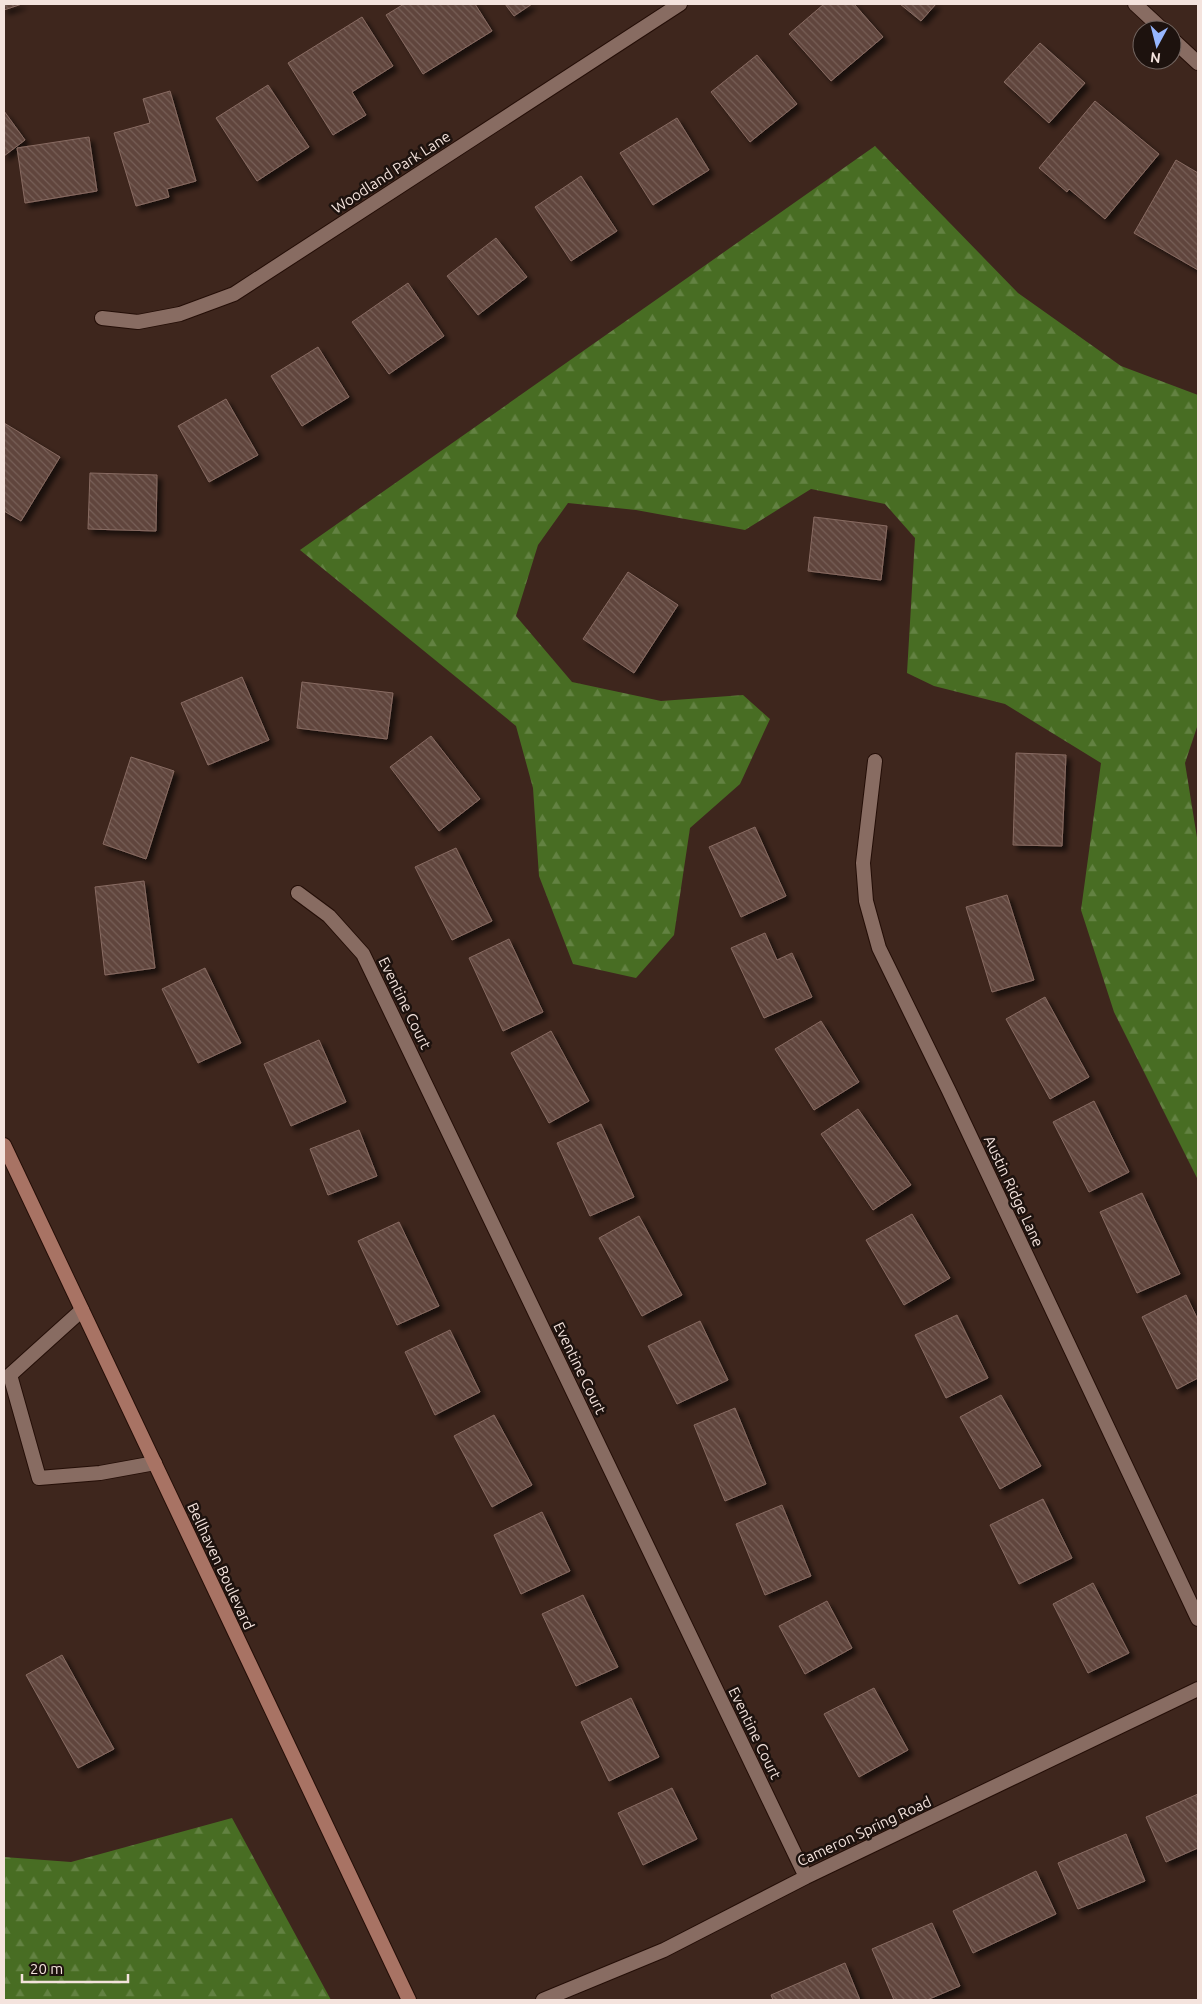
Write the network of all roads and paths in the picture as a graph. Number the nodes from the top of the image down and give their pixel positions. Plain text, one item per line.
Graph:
1 (680, 4) edge
2 (1135, 4) edge
3 (1152, 20) edge
4 (1182, 48) edge
5 (1198, 63) edge
6 (102, 318) dead end
7 (875, 761) dead end
8 (298, 893) dead end
9 (4, 1145) edge
10 (82, 1310) junction
11 (155, 1463) junction
12 (1198, 1619) edge
13 (1198, 1689) edge
14 (806, 1877) junction
15 (409, 2000) edge
16 (543, 2000) edge

1 - 6 street, Woodland Park Lane
2 - 3 street
4 - 5 street
7 - 12 street, Austin Ridge Lane
8 - 14 street, Eventine Court
9 - 10 main road, Bellhaven Boulevard
10 - 11 main road, Bellhaven Boulevard
10 - 11 street
11 - 15 main road, Bellhaven Boulevard
13 - 14 street, Cameron Spring Road
14 - 16 street, Cameron Spring Road

